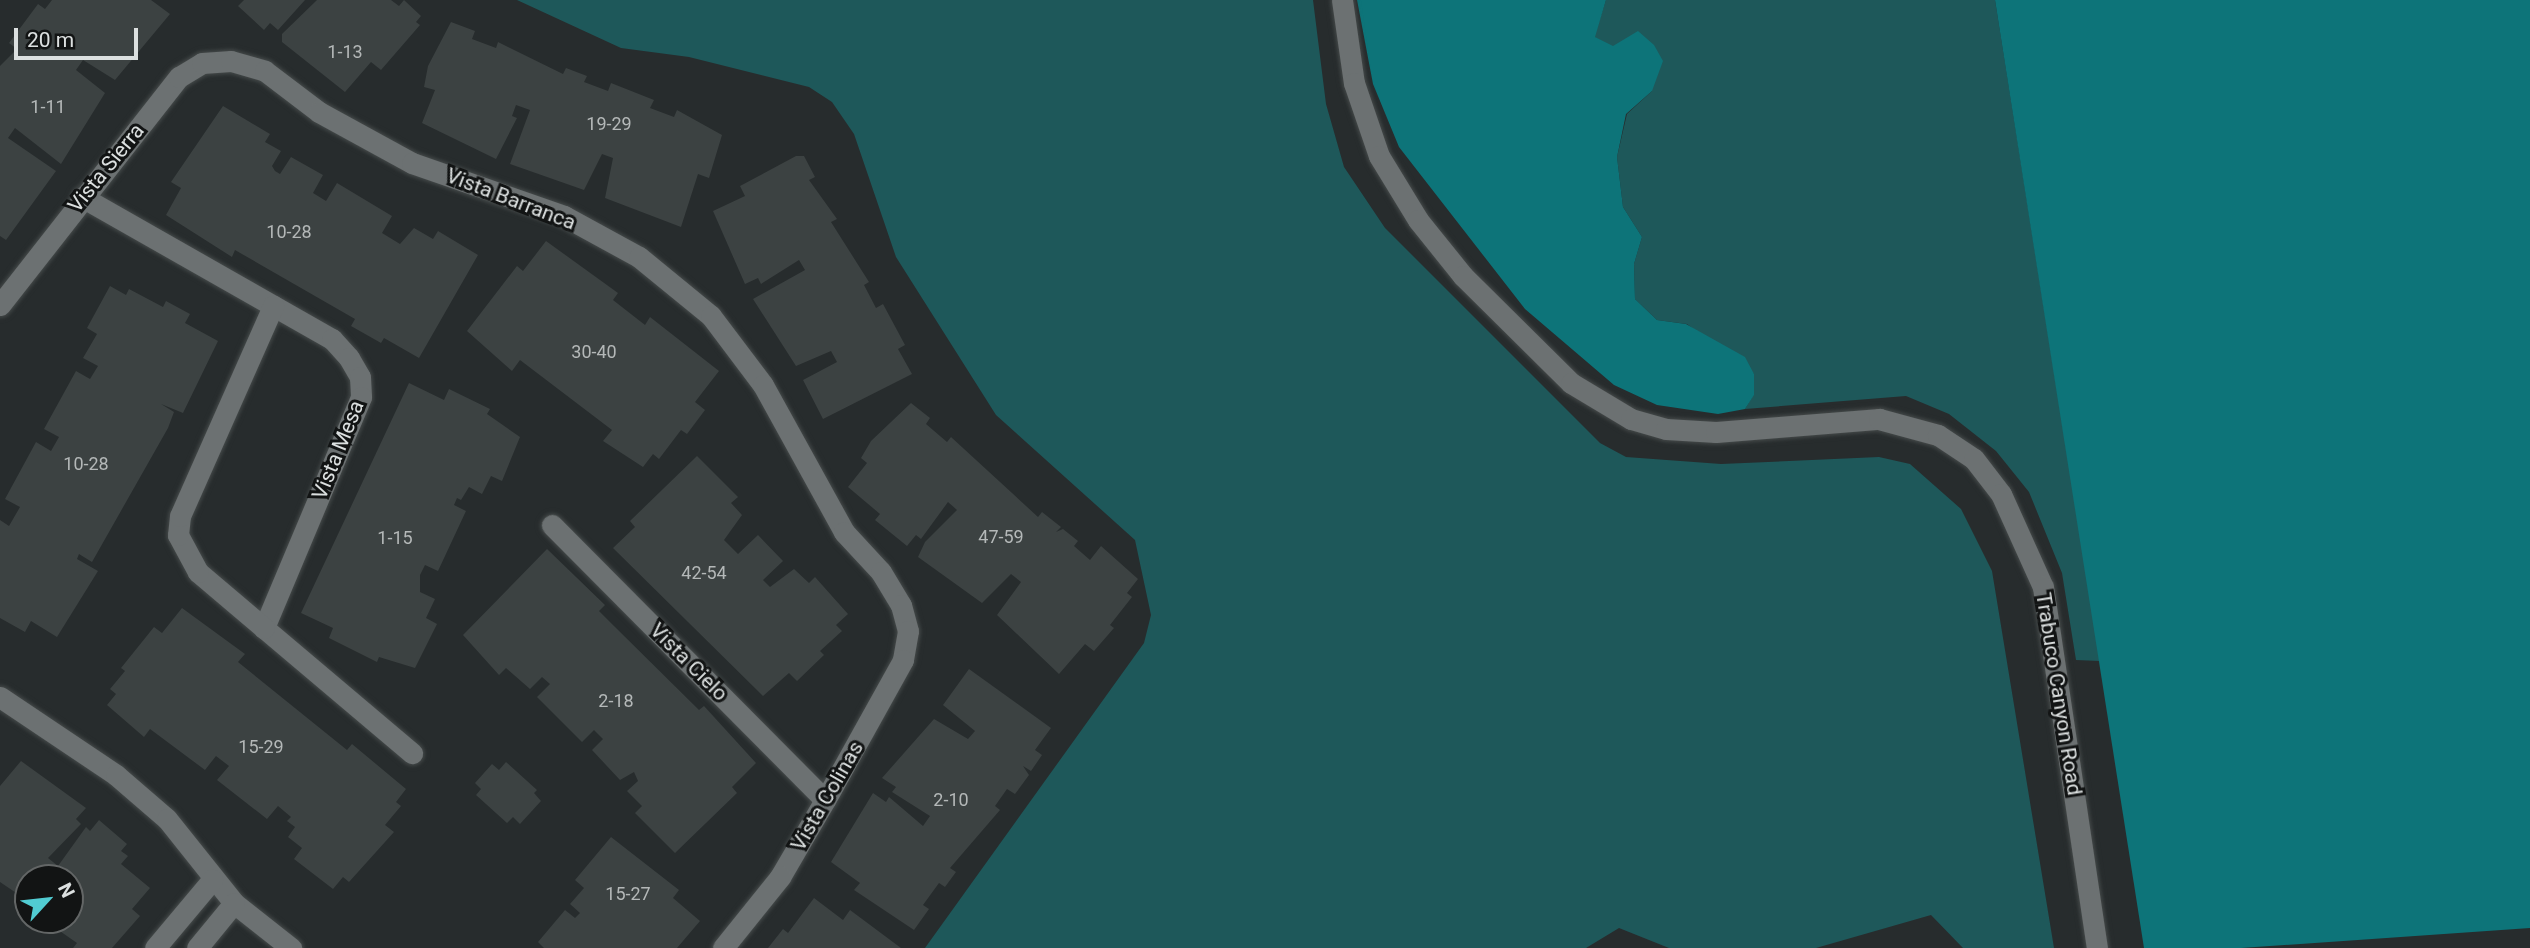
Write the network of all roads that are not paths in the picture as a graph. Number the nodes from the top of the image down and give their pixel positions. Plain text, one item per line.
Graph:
1 (1342, 0) edge
2 (231, 61) joint
3 (82, 197) junction
4 (0, 305) edge
5 (273, 306) junction
6 (552, 525) dead end
7 (264, 628) junction
8 (908, 631) joint
9 (0, 697) edge
10 (412, 753) dead end
11 (825, 800) junction
12 (212, 880) junction
13 (234, 903) junction
14 (155, 948) edge
15 (197, 948) edge
16 (291, 948) edge
17 (723, 948) edge
18 (2097, 948) edge

1 - 18 street, Trabuco Canyon Road
2 - 3 street, Vista Sierra
2 - 8 street, Vista Barranca
3 - 4 street, Vista Sierra
3 - 5 street, Vista Mesa
5 - 7 street
5 - 7 street, Vista Mesa
6 - 11 street, Vista Cielo
7 - 10 street
8 - 11 street, Vista Colinas
9 - 12 street
11 - 17 street, Vista Colinas
12 - 13 street
12 - 14 street
13 - 15 street
13 - 16 street

